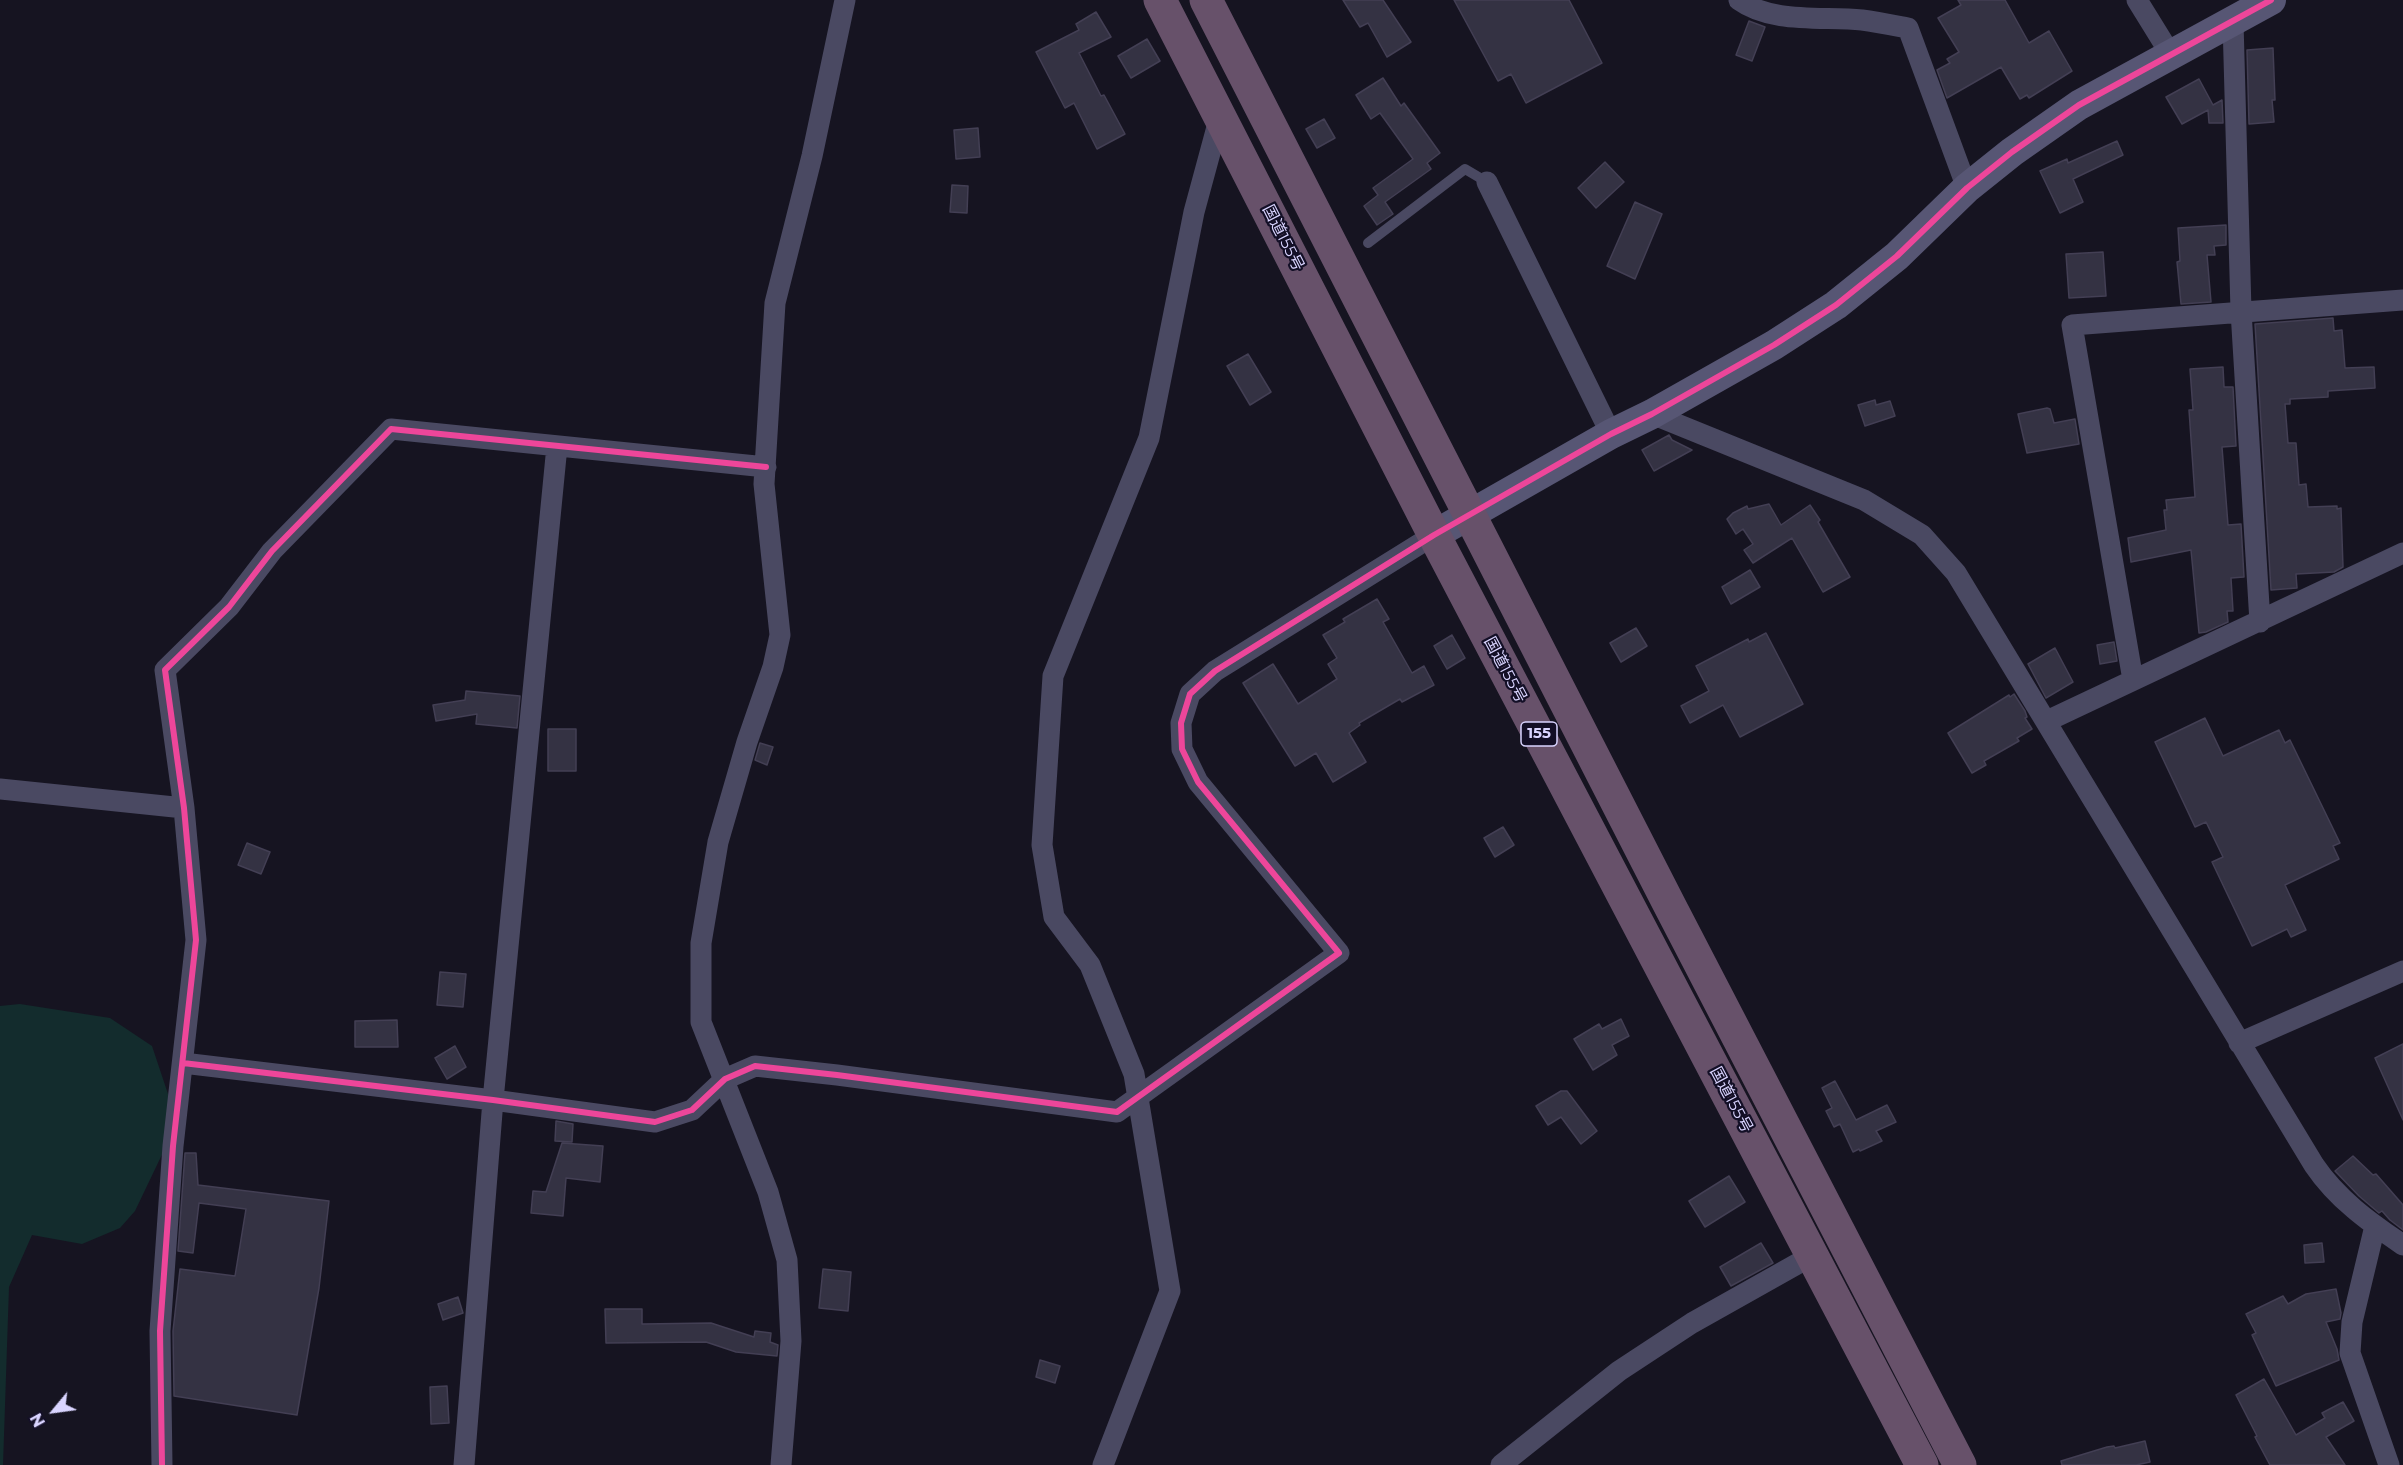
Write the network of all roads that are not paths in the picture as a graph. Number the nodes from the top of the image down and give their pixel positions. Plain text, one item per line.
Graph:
1 (845, 0) edge
2 (1160, 0) edge
3 (1206, 0) edge
4 (1739, 0) edge
5 (2137, 0) edge
6 (2271, 0) edge
7 (2233, 22) junction
8 (2171, 55) junction
9 (1220, 116) junction
10 (1487, 182) joint
11 (1967, 188) junction
12 (1368, 243) dead end
13 (2403, 300) edge
14 (2241, 311) junction
15 (1652, 414) junction
16 (1611, 434) junction
17 (557, 446) junction
18 (766, 467) junction
19 (1471, 514) junction
20 (1434, 535) junction
21 (2403, 553) edge
22 (2260, 622) junction
23 (2133, 680) junction
24 (2047, 721) junction
25 (0, 789) edge
26 (184, 808) junction
27 (2403, 971) edge
28 (2240, 1043) junction
29 (183, 1063) junction
30 (725, 1079) junction
31 (1137, 1096) junction
32 (493, 1100) junction
33 (2375, 1226) junction
34 (2403, 1245) edge
35 (1813, 1256) junction
36 (162, 1465) edge
37 (464, 1465) edge
38 (781, 1465) edge
39 (1103, 1465) edge
40 (1501, 1465) edge
41 (1922, 1465) edge
42 (1960, 1465) edge
43 (2389, 1465) edge

1 - 18 street
2 - 9 highway, 国道155号 / 155
3 - 19 highway, 155
4 - 11 street
5 - 8 street
6 - 7 street
7 - 8 street
7 - 14 street
8 - 11 street
9 - 20 highway, 国道155号 / 155
9 - 31 street
10 - 12 lane
10 - 16 street
11 - 15 street
13 - 14 street
14 - 22 street
14 - 23 street
15 - 16 street
15 - 24 street
16 - 19 street
17 - 18 street
17 - 26 street
17 - 32 street
18 - 30 street
19 - 20 street
19 - 42 highway, 155
20 - 31 street
20 - 35 highway, 国道155号 / 155
21 - 22 street
22 - 23 street
23 - 24 street
24 - 28 street
25 - 26 street
26 - 29 street
27 - 28 street
28 - 33 street
29 - 32 street
29 - 36 street
30 - 31 street
30 - 32 street
30 - 38 street
31 - 39 street
32 - 37 street
33 - 34 street
33 - 43 street
35 - 40 street
35 - 41 highway, 国道155号 / 155

